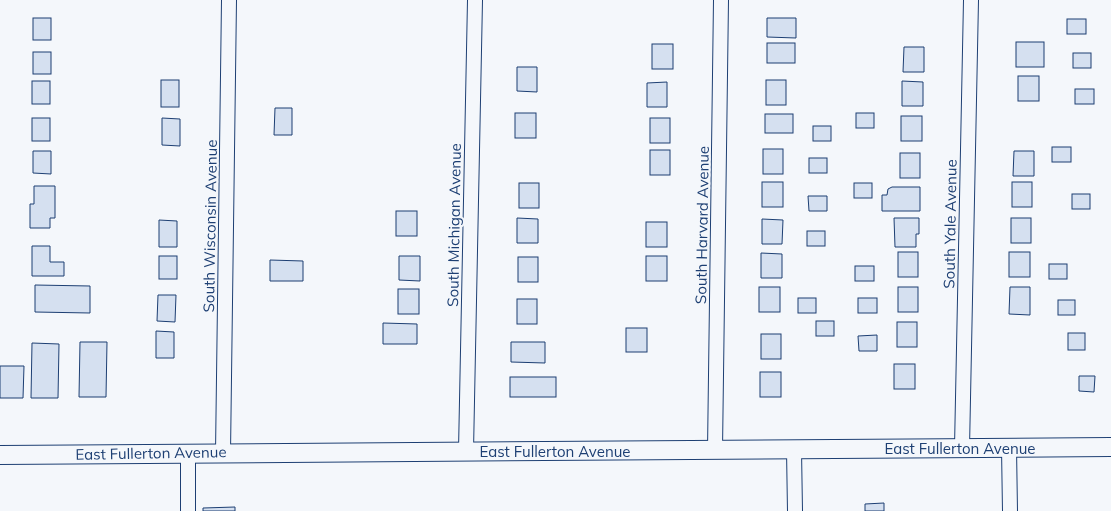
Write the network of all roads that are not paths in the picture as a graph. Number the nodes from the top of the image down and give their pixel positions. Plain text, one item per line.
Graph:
1 (229, 0) edge
2 (475, 0) edge
3 (721, 0) edge
4 (971, 0) edge
5 (1111, 447) edge
6 (962, 448) junction
7 (1009, 448) junction
8 (715, 450) junction
9 (794, 450) junction
10 (466, 452) junction
11 (223, 453) junction
12 (0, 454) edge
13 (188, 454) junction
14 (188, 511) edge
15 (794, 511) edge
16 (1010, 511) edge

1 - 11 street, South Wisconsin Avenue
2 - 10 street, South Michigan Avenue
3 - 8 street, South Harvard Avenue
4 - 6 street, South Yale Avenue
5 - 7 street, East Fullerton Avenue
6 - 7 street, East Fullerton Avenue
6 - 9 street, East Fullerton Avenue
7 - 16 street
8 - 9 street, East Fullerton Avenue
8 - 10 street, East Fullerton Avenue
9 - 15 street
10 - 11 street, East Fullerton Avenue
11 - 13 street, East Fullerton Avenue
12 - 13 street, East Fullerton Avenue
13 - 14 street

